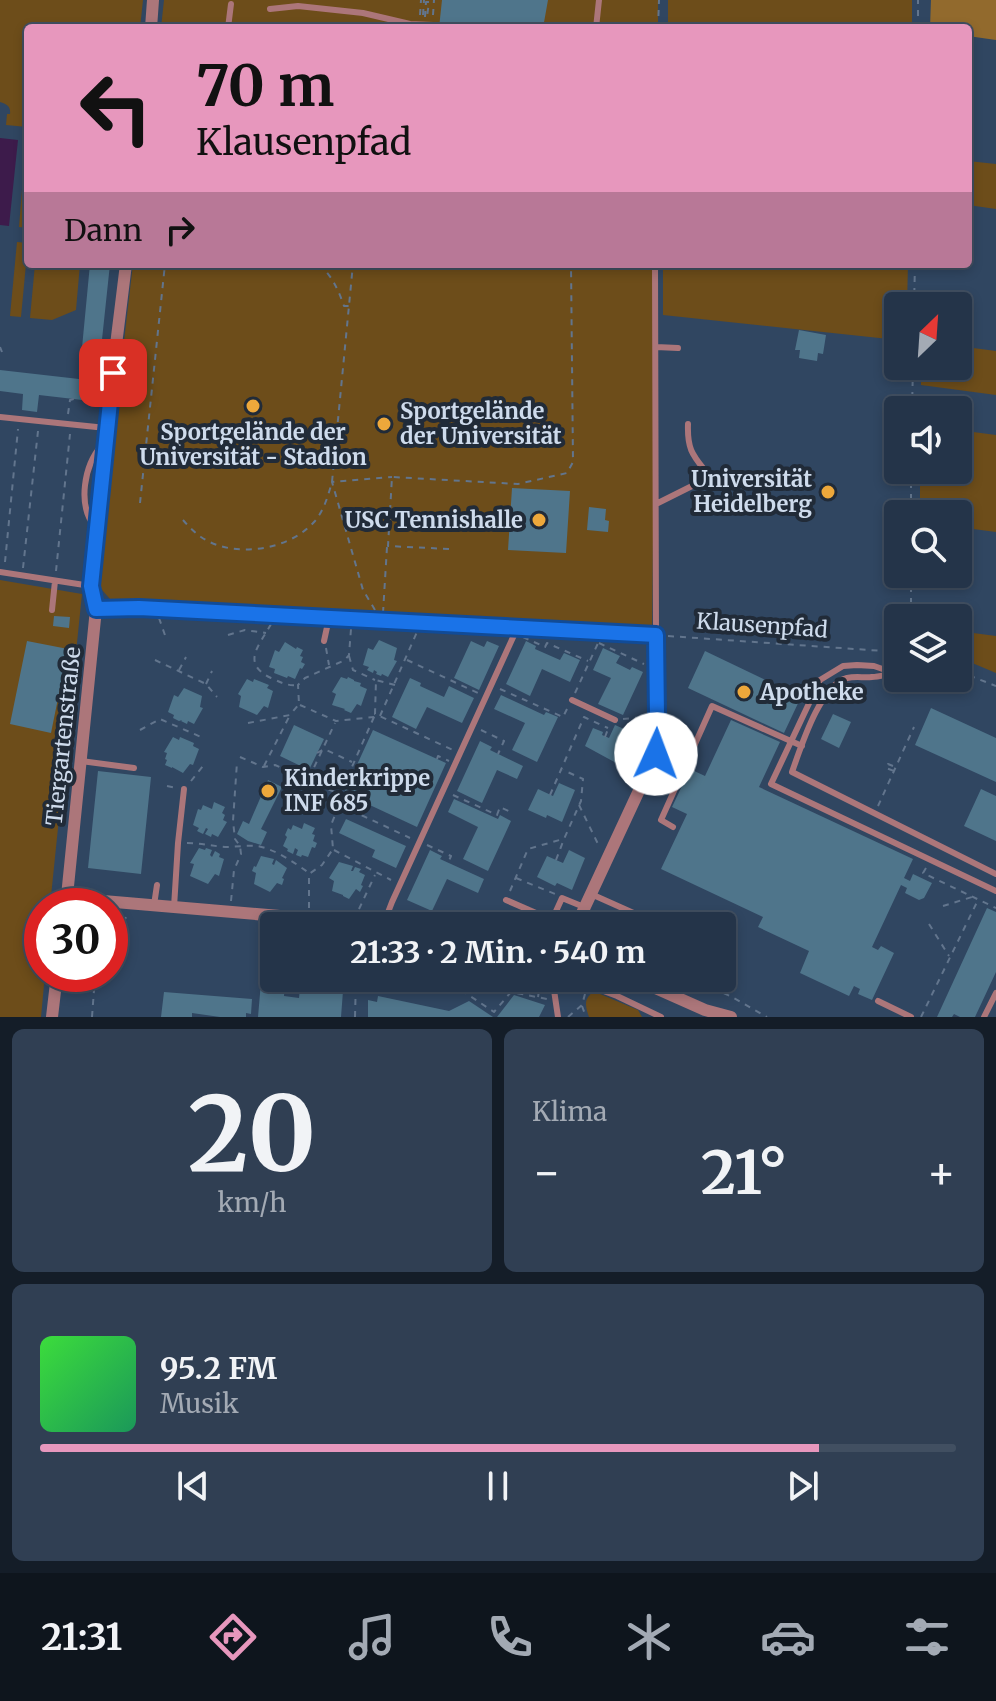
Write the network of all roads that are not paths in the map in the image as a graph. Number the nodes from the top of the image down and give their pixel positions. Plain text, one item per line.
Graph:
1 (153, 0) edge
2 (329, 0) edge
3 (337, 0) edge
4 (599, 0) edge
5 (231, 4) dead end
6 (270, 9) dead end
7 (328, 9) junction
8 (336, 10) junction
9 (425, 22) road end
10 (151, 24) edge
11 (228, 24) edge
12 (596, 24) edge
13 (126, 268) edge
14 (655, 268) edge
15 (656, 347) junction
16 (678, 348) dead end
17 (0, 417) edge
18 (688, 424) dead end
19 (106, 428) junction
20 (710, 477) junction
21 (806, 484) dead end
22 (656, 504) junction
23 (2, 573) edge
24 (55, 581) junction
25 (91, 586) junction
26 (96, 609) junction
27 (52, 610) dead end
28 (329, 618) junction
29 (516, 631) junction
30 (656, 635) junction
31 (324, 641) road end
32 (572, 700) road end
33 (615, 720) dead end
34 (802, 746) junction
35 (81, 761) junction
36 (134, 768) dead end
37 (184, 789) road end
38 (673, 827) dead end
39 (996, 874) edge
40 (157, 885) dead end
41 (68, 888) edge
42 (996, 891) edge
43 (591, 894) junction
44 (506, 900) road end
45 (128, 903) edge
46 (154, 905) junction
47 (174, 907) junction
48 (584, 907) junction
49 (388, 912) edge
50 (582, 912) edge
51 (631, 912) edge
52 (260, 914) edge
53 (55, 992) edge
54 (554, 992) edge
55 (605, 992) edge
56 (663, 992) edge
57 (996, 993) edge
58 (878, 1001) dead end
59 (709, 1013) edge
60 (52, 1017) edge
61 (558, 1017) edge
62 (661, 1017) edge
63 (731, 1017) edge
64 (911, 1017) edge
65 (984, 1017) edge

1 - 10 street
2 - 7 lane
3 - 8 lane
4 - 12 lane
5 - 11 lane
6 - 7 lane
7 - 8 lane
8 - 9 lane
13 - 19 street, Tiergartenstraße
14 - 15 lane
15 - 16 lane
15 - 22 lane
17 - 19 lane
18 - 20 lane
19 - 25 street, Tiergartenstraße
20 - 21 lane
20 - 22 lane
22 - 30 lane
23 - 24 lane
24 - 25 lane
24 - 27 lane
25 - 26 street, Tiergartenstraße
26 - 28 lane
26 - 35 street, Tiergartenstraße
28 - 29 lane
28 - 31 lane
29 - 30 lane
29 - 49 lane
30 - 43 street
32 - 33 lane
34 - 38 lane
34 - 39 lane
34 - 42 lane
35 - 36 lane
35 - 41 street, Tiergartenstraße
37 - 47 lane
40 - 46 lane
43 - 48 street
43 - 51 lane
44 - 48 lane
45 - 46 street
46 - 47 street
47 - 52 street
48 - 50 street
53 - 60 street
54 - 61 lane
55 - 62 lane
56 - 59 street
57 - 65 lane
58 - 64 lane
59 - 63 street

